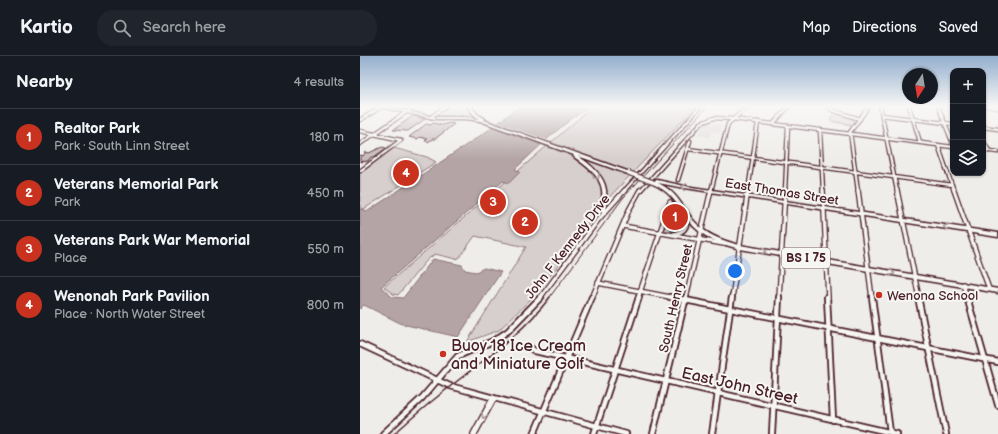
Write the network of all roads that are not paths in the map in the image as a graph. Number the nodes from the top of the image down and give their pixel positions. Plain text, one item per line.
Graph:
1 (944, 123) edge
2 (390, 124) edge
3 (493, 124) edge
4 (683, 124) edge
5 (700, 124) edge
6 (729, 124) edge
7 (758, 124) edge
8 (772, 124) edge
9 (856, 124) edge
10 (884, 124) edge
11 (914, 124) edge
12 (788, 126) junction
13 (986, 127) edge
14 (998, 129) edge
15 (820, 130) junction
16 (360, 131) edge
17 (375, 134) junction
18 (851, 134) junction
19 (887, 138) junction
20 (951, 140) edge
21 (690, 141) dead end
22 (920, 142) junction
23 (360, 144) edge
24 (938, 145) junction
25 (950, 145) edge
26 (986, 146) edge
27 (564, 149) junction
28 (688, 149) junction
29 (986, 150) edge
30 (989, 151) junction
31 (569, 152) junction
32 (998, 152) edge
33 (720, 153) junction
34 (753, 158) junction
35 (786, 162) junction
36 (822, 167) junction
37 (361, 169) edge
38 (630, 172) junction
39 (856, 172) junction
40 (895, 177) junction
41 (678, 180) dead end
42 (656, 182) junction
43 (952, 185) junction
44 (711, 191) junction
45 (747, 197) junction
46 (670, 202) dead end
47 (785, 203) junction
48 (684, 209) junction
49 (824, 209) junction
50 (604, 213) junction
51 (861, 214) junction
52 (903, 220) junction
53 (623, 226) junction
54 (701, 230) junction
55 (968, 231) junction
56 (661, 232) junction
57 (674, 234) junction
58 (998, 235) edge
59 (699, 239) junction
60 (727, 244) junction
61 (740, 247) junction
62 (782, 254) junction
63 (826, 261) junction
64 (868, 269) junction
65 (914, 276) junction
66 (598, 284) junction
67 (962, 284) junction
68 (989, 289) junction
69 (998, 290) edge
70 (641, 292) junction
71 (685, 300) junction
72 (730, 309) junction
73 (778, 319) junction
74 (829, 328) junction
75 (878, 338) junction
76 (360, 344) edge
77 (530, 348) dead end
78 (929, 348) junction
79 (566, 358) junction
80 (984, 359) junction
81 (998, 362) edge
82 (615, 370) junction
83 (436, 380) junction
84 (666, 381) junction
85 (718, 393) junction
86 (493, 399) junction
87 (773, 405) junction
88 (998, 405) edge
89 (543, 412) junction
90 (833, 420) junction
91 (597, 426) junction
92 (890, 432) junction
93 (383, 434) edge
94 (474, 434) edge
95 (534, 434) edge
96 (594, 434) edge
97 (626, 434) edge
98 (654, 434) edge
99 (712, 434) edge
100 (772, 434) edge
101 (897, 434) edge
102 (946, 434) edge

1 - 20 street
2 - 17 street
3 - 27 highway, BS I 75
4 - 50 street, John F Kennedy Drive
5 - 53 street
6 - 33 street, South Henry Street
7 - 34 street
8 - 12 street
9 - 18 street
10 - 19 street
11 - 22 street
12 - 15 street
12 - 35 street
13 - 14 street
15 - 18 street
15 - 36 street
16 - 17 street
17 - 23 street
17 - 37 street
18 - 19 street
18 - 39 street
19 - 22 street
19 - 40 street
21 - 28 street
22 - 24 street
24 - 25 street
24 - 43 street
26 - 30 street
27 - 31 highway, BS I 75
27 - 38 highway, BS I 75
28 - 33 street
28 - 41 street
29 - 30 street
30 - 32 street
31 - 38 highway, BS I 75
31 -> 50 highway
33 - 34 street
33 - 44 street, South Henry Street
34 - 35 street
34 - 45 street
35 - 36 street
35 - 47 street
36 - 39 street
36 - 49 street
38 - 42 highway, BS I 75, bridge
39 - 40 street
39 - 51 street
40 - 43 street
40 - 52 street
44 -> 42 highway, East Thomas Street / BS I 75
42 - 48 highway, BS I 75
43 - 55 street
44 - 45 highway, East Thomas Street / BS I 75
44 - 54 street, South Henry Street
45 - 47 highway, East Thomas Street / BS I 75
45 - 61 street
46 - 56 street
47 - 49 highway, East Thomas Street / BS I 75
47 - 62 street
48 - 54 highway, BS I 75
48 - 57 highway
49 - 51 highway, East Thomas Street / BS I 75
49 - 63 street
50 - 83 street, John F Kennedy Drive
51 - 52 highway, East Thomas Street / BS I 75
51 - 64 street
55 -> 52 highway, BS I 75
52 - 65 street
53 - 56 street
53 - 66 street
54 - 59 street, South Henry Street
54 - 60 highway, BS I 75
55 - 58 highway, BS I 75
55 - 68 street
56 - 57 street
56 - 70 street
57 - 59 street
59 - 60 street
59 - 71 street, South Henry Street
60 - 61 highway, BS I 75
61 -> 62 highway, BS I 75
61 - 72 street
62 - 63 highway, BS I 75
62 - 73 street
63 - 64 highway, BS I 75
63 - 74 street
64 -> 65 highway, BS I 75
64 - 75 street
65 - 67 highway, BS I 75
65 - 78 street
66 - 70 street
66 - 79 street
67 - 68 highway, BS I 75
67 - 80 street
68 - 69 highway, BS I 75
70 - 71 street
70 - 82 street
71 - 72 street
71 - 84 street, South Henry Street
72 - 73 street
72 - 85 street
73 - 74 street
73 - 87 street
74 - 75 street
74 - 90 street
75 - 78 street
75 - 92 street
76 - 83 street
77 - 79 street, East John Street
78 - 80 street
78 - 102 street
79 - 82 street, East John Street
79 - 89 street
80 - 81 street
80 - 88 street
82 - 84 street, East John Street
82 - 91 street
83 - 86 street
83 - 93 street, John F Kennedy Drive
84 - 85 street, East John Street
84 - 98 street, South Henry Street
85 - 87 street, East John Street
85 - 99 street
86 - 89 street
86 -> 94 main road
87 - 90 street, East John Street
87 - 100 street
89 - 91 street
89 - 95 street
90 - 92 street, East John Street
91 - 96 street
91 - 97 street
92 - 101 street, East John Street

